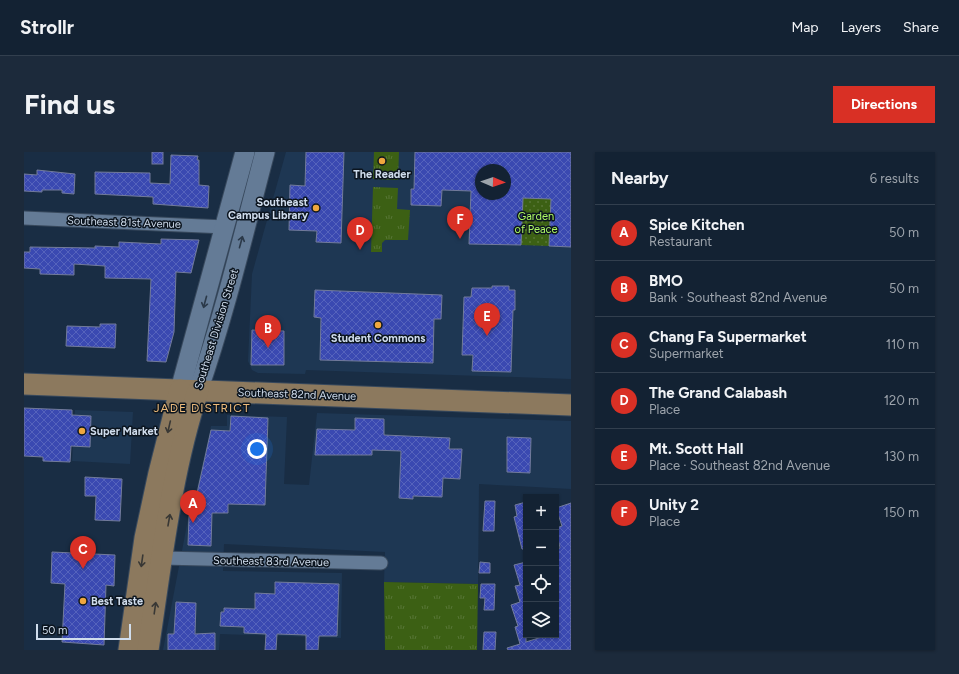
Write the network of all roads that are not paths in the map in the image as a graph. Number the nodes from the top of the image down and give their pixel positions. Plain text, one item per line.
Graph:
1 (245, 152) edge
2 (265, 152) edge
3 (24, 218) edge
4 (225, 227) junction
5 (24, 384) edge
6 (189, 390) junction
7 (571, 405) edge
8 (162, 558) junction
9 (381, 563) dead end
10 (129, 650) edge
11 (148, 650) edge

1 - 4 main road, Southeast Division Street
6 -> 2 main road, Southeast Division Street
3 - 4 street, Southeast 81st Avenue
4 -> 6 main road, Southeast Division Street
5 - 6 main road, Southeast 82nd Avenue
6 - 7 main road, Southeast 82nd Avenue
8 -> 6 main road, Southeast Division Street
6 -> 10 main road, Southeast Division Street
8 - 9 street, Southeast 83rd Avenue
11 -> 8 main road, Southeast Division Street

